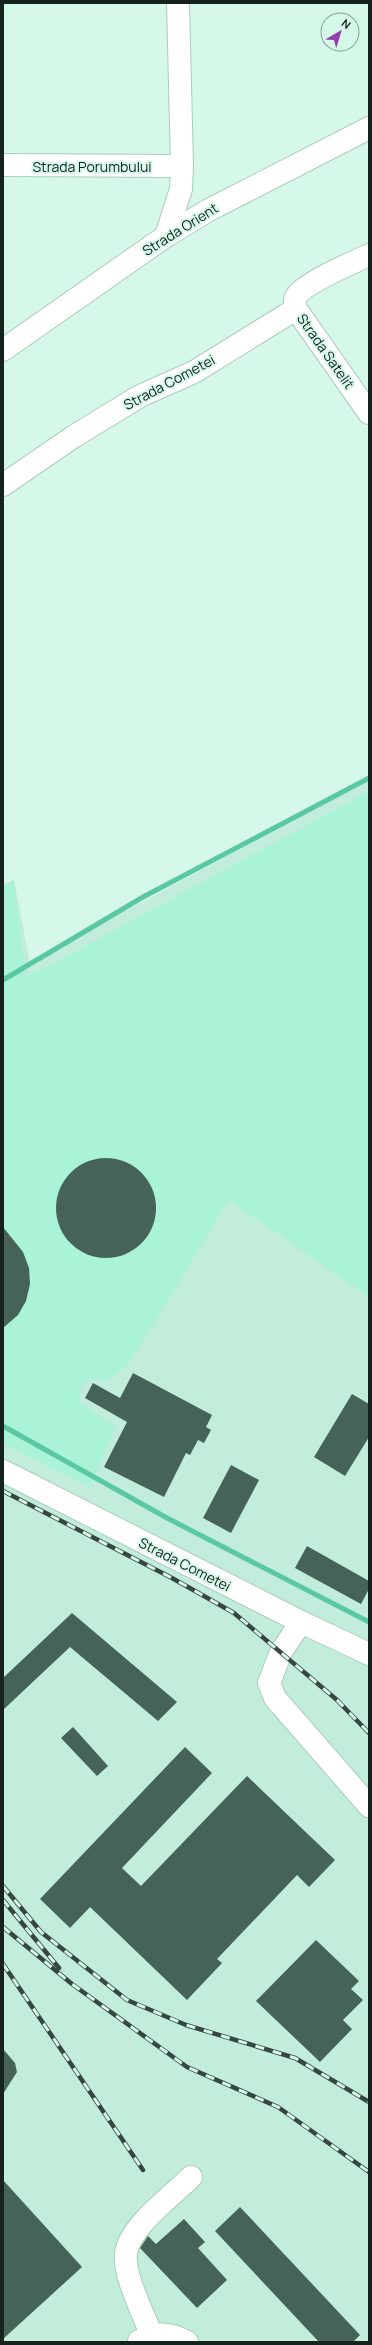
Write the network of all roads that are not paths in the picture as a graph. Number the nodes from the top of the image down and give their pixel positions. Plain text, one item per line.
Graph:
1 (178, 3) edge
2 (369, 128) edge
3 (3, 166) edge
4 (182, 166) junction
5 (166, 236) junction
6 (369, 254) edge
7 (296, 309) junction
8 (3, 350) edge
9 (369, 413) edge
10 (3, 485) edge
11 (3, 1471) edge
12 (301, 1622) junction
13 (369, 1654) edge
14 (369, 1806) edge
15 (191, 2178) dead end
16 (144, 2338) edge
17 (188, 2342) edge

1 - 4 street
2 - 5 street, Strada Orient
3 - 4 street, Strada Porumbului
4 - 5 street
5 - 8 street, Strada Orient
6 - 7 street
7 - 9 street, Strada Satelit
7 - 10 street, Strada Cometei
11 - 12 street, Strada Cometei
12 - 13 street, Strada Cometei
12 - 14 street
15 - 16 street
16 - 17 street

